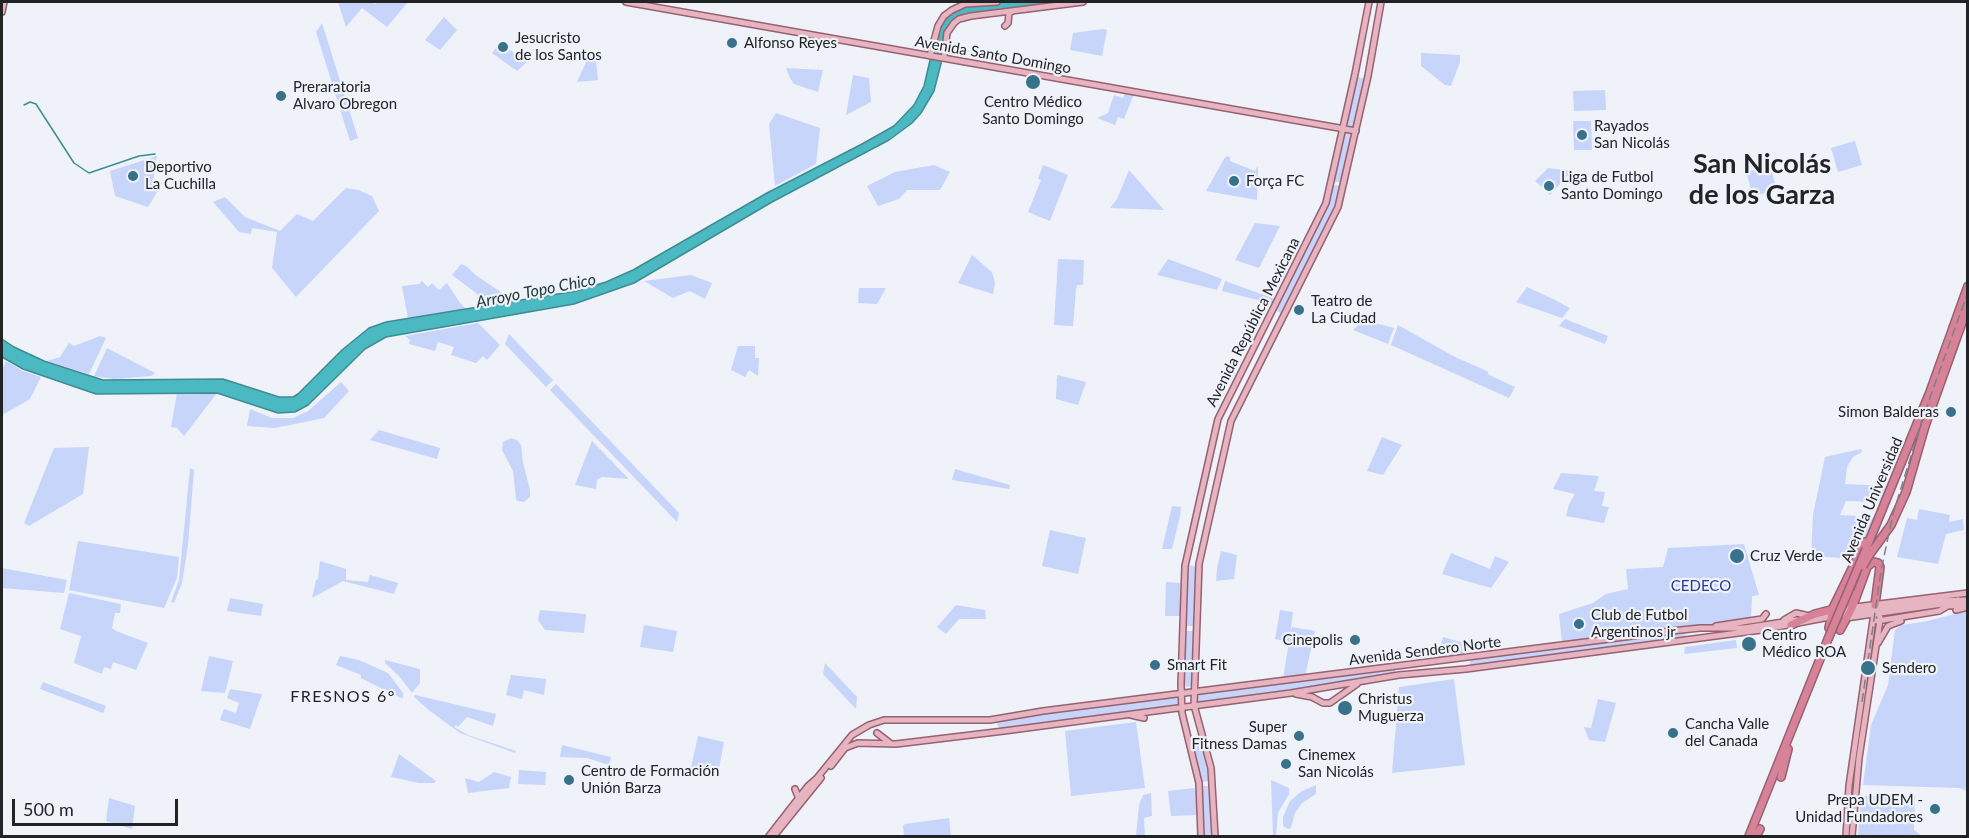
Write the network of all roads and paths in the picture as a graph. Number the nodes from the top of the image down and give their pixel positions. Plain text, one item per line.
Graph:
1 (4, 2) edge
2 (626, 2) edge
3 (996, 2) edge
4 (1076, 2) edge
5 (1083, 2) edge
6 (1369, 2) edge
7 (1382, 2) edge
8 (1036, 8) junction
9 (2, 12) edge
10 (1000, 13) junction
11 (1005, 26) dead end
12 (929, 56) junction
13 (942, 58) junction
14 (1343, 129) junction
15 (1356, 131) junction
16 (1968, 286) edge
17 (1968, 306) edge
18 (1915, 431) junction
19 (1920, 446) junction
20 (1906, 498) dead end
21 (1878, 520) junction
22 (1868, 552) junction
23 (1868, 565) junction
24 (1844, 586) junction
25 (1949, 591) dead end
26 (1856, 595) junction
27 (1938, 597) junction
28 (1958, 600) junction
29 (1968, 600) edge
30 (1948, 606) junction
31 (1956, 610) dead end
32 (1873, 612) junction
33 (1768, 614) dead end
34 (1831, 614) junction
35 (1851, 614) junction
36 (1811, 618) junction
37 (1901, 621) dead end
38 (1745, 623) junction
39 (1791, 625) junction
40 (1871, 625) junction
41 (1707, 628) junction
42 (1736, 628) junction
43 (1829, 628) junction
44 (1840, 630) dead end
45 (1672, 631) junction
46 (1749, 632) junction
47 (1722, 635) junction
48 (1757, 636) dead end
49 (1676, 640) junction
50 (1693, 640) junction
51 (1653, 644) junction
52 (1875, 648) junction
53 (1647, 650) dead end
54 (1878, 656) dead end
55 (1512, 663) junction
56 (1873, 665) junction
57 (1526, 666) dead end
58 (1439, 671) junction
59 (1425, 678) dead end
60 (1358, 683) junction
61 (1180, 684) junction
62 (1195, 684) junction
63 (1811, 689) junction
64 (1194, 692) junction
65 (1291, 693) junction
66 (1181, 694) junction
67 (1168, 695) junction
68 (1194, 705) junction
69 (1182, 707) junction
70 (1085, 711) junction
71 (1127, 715) junction
72 (1144, 718) dead end
73 (994, 719) junction
74 (1079, 721) junction
75 (998, 732) junction
76 (877, 733) dead end
77 (1013, 736) dead end
78 (1189, 738) junction
79 (1203, 738) junction
80 (908, 743) junction
81 (1788, 749) junction
82 (840, 752) junction
83 (1861, 773) dead end
84 (1781, 777) dead end
85 (1857, 778) junction
86 (795, 789) dead end
87 (809, 793) junction
88 (799, 796) junction
89 (792, 814) junction
90 (1760, 829) dead end
91 (771, 837) edge
92 (1201, 837) edge
93 (1215, 837) edge
94 (1753, 837) edge
95 (1846, 837) edge
96 (1852, 837) edge

1 - 9 main road
2 - 12 main road, Avenida Santo Domingo
3 - 10 main road
3 - 12 main road
4 - 5 main road
4 - 8 main road
6 - 14 main road, Avenida República Mexicana
7 - 15 main road, Avenida República Mexicana
8 - 10 main road
8 - 11 main road
10 - 13 main road
12 - 13 main road, Avenida Santo Domingo
13 - 14 main road, Avenida Santo Domingo
14 - 15 main road, Avenida Santo Domingo
14 - 61 main road, Avenida República Mexicana
15 - 62 main road, Avenida República Mexicana
16 - 18 highway, Avenida Universidad
17 - 19 highway, Avenida Universidad
18 - 19 highway
18 - 21 highway, Avenida Universidad
19 - 22 highway, Avenida Universidad
20 - 23 highway
21 - 22 highway, Avenida Universidad
21 - 24 highway
22 - 63 highway, Avenida Universidad, bridge
23 - 26 highway
23 - 32 highway
24 - 26 highway
24 - 34 highway
25 - 27 main road
26 - 32 main road
26 - 34 highway
26 - 35 highway
27 - 29 main road
27 - 32 main road
28 - 29 main road
28 - 30 main road
28 - 32 main road
29 - 30 main road
29 - 31 main road
30 - 32 main road
32 - 35 main road
32 - 35 main road
32 - 40 main road
32 - 52 main road
32 - 56 main road
33 - 38 main road
34 - 35 main road
34 - 36 highway
34 - 43 highway
35 - 40 main road
35 - 43 main road
35 - 44 highway
36 - 39 highway
36 - 39 main road, Avenida Sendero Norte
36 - 42 main road, Avenida Sendero Norte
36 - 43 main road
37 - 52 main road
38 - 41 main road
38 - 42 main road
39 - 46 main road, Avenida Sendero Norte
40 - 95 main road
41 - 42 main road, Avenida Sendero Norte
41 - 45 main road, Avenida Sendero Norte
41 - 50 main road
42 - 47 main road
45 - 49 main road
45 - 64 main road, Avenida Sendero Norte
46 - 47 main road, Avenida Sendero Norte
46 - 48 main road
47 - 50 main road, Avenida Sendero Norte
49 - 50 main road, Avenida Sendero Norte
49 - 51 main road, Avenida Sendero Norte
49 - 51 main road
51 - 53 main road
51 - 55 main road, Avenida Sendero Norte
52 - 54 main road
52 - 56 main road
55 - 57 main road
55 - 58 main road, Avenida Sendero Norte
56 - 85 main road
58 - 59 main road
58 - 60 main road, Avenida Sendero Norte
60 - 65 main road, Avenida Sendero Norte
60 - 65 main road
61 - 62 main road
61 - 66 main road, Avenida República Mexicana
61 - 67 main road
62 - 64 main road, Avenida República Mexicana
63 - 81 highway
63 - 94 highway
64 - 66 main road, Avenida Sendero Norte
64 - 68 main road, Avenida República Mexicana
65 - 68 main road, Avenida Sendero Norte
66 - 67 main road, Avenida Sendero Norte
66 - 69 main road, Avenida República Mexicana
67 - 70 main road, Avenida Sendero Norte
68 - 69 main road, Avenida Sendero Norte
68 - 79 main road, Avenida República Mexicana
69 - 71 main road
69 - 78 main road, Avenida República Mexicana
70 - 73 main road, Avenida Sendero Norte
70 - 74 main road
71 - 72 main road
71 - 74 main road
73 - 75 main road
73 - 82 main road, Avenida Sendero Norte
74 - 75 main road
75 - 77 main road
75 - 80 main road
76 - 80 main road
78 - 79 main road
78 - 92 main road, Avenida República Mexicana
79 - 93 main road, Avenida República Mexicana
80 - 82 main road
81 - 84 highway
81 - 94 highway
82 - 87 main road
82 - 88 main road
83 - 85 main road
85 - 96 main road
86 - 88 main road
87 - 88 main road
87 - 89 main road
88 - 89 main road
88 - 91 main road
89 - 91 main road
90 - 94 highway

